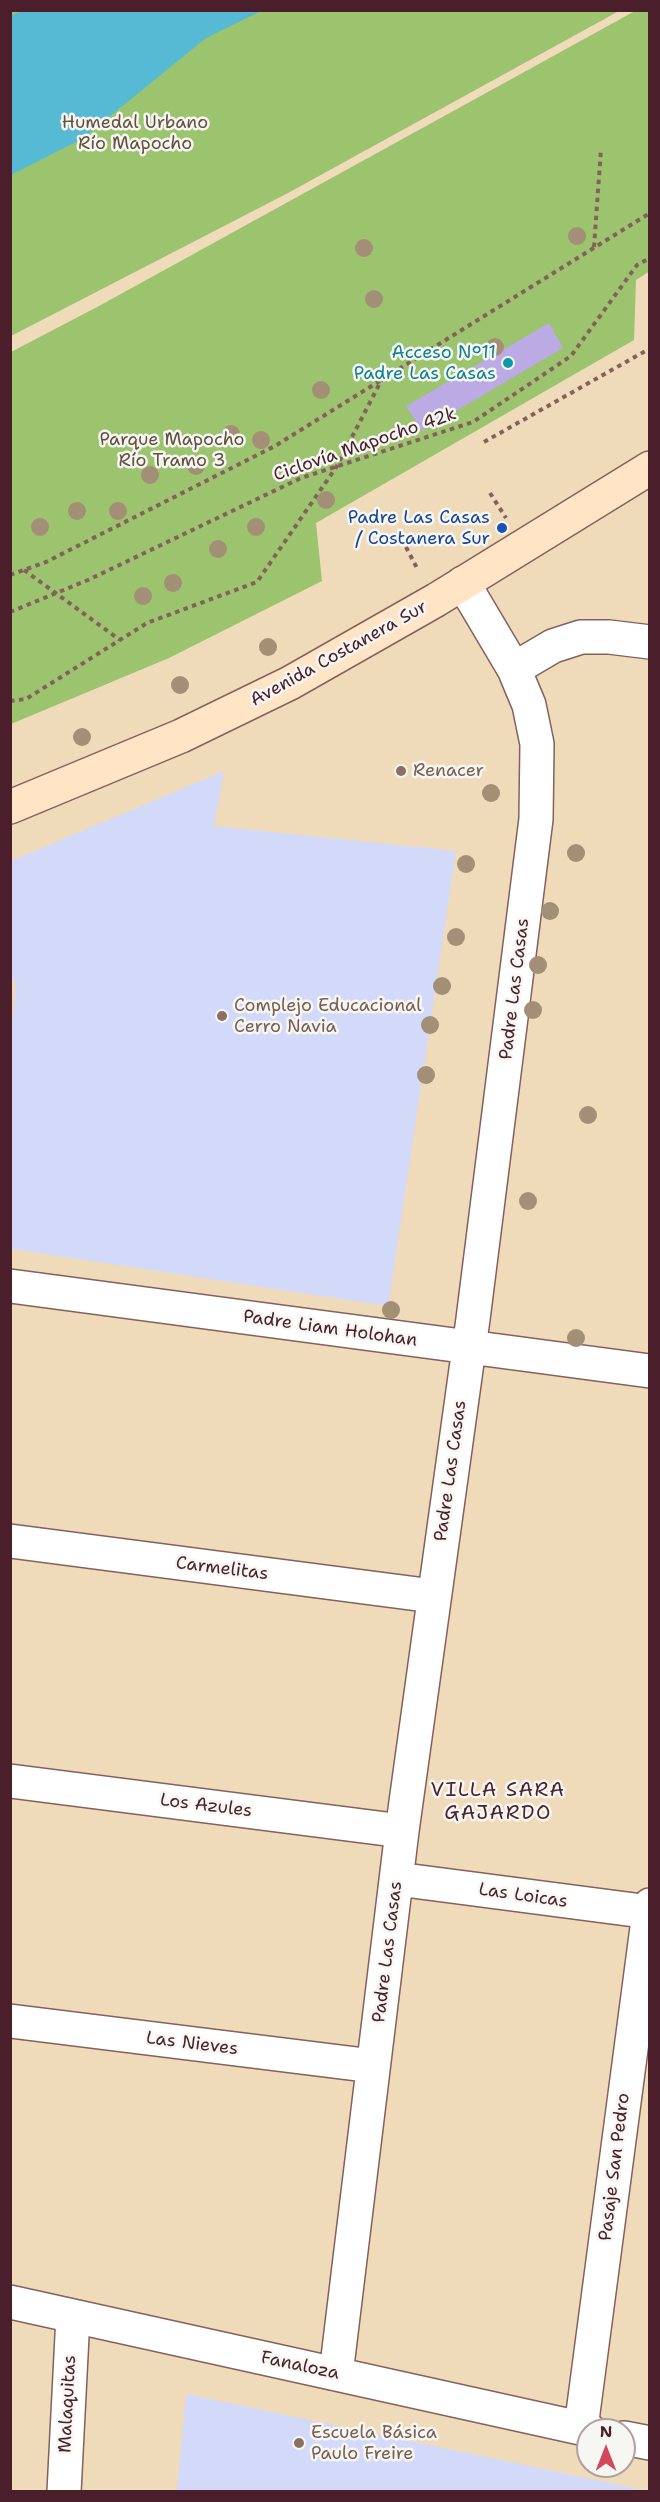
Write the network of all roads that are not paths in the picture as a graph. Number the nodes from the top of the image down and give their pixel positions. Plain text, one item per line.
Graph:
1 (650, 468) edge
2 (463, 583) junction
3 (650, 642) edge
4 (514, 669) junction
5 (10, 807) edge
6 (10, 1286) edge
7 (469, 1347) junction
8 (650, 1371) edge
9 (10, 1541) edge
10 (433, 1596) junction
11 (10, 1781) edge
12 (402, 1832) junction
13 (397, 1879) junction
14 (649, 1910) edge
15 (10, 2021) edge
16 (374, 2066) junction
17 (10, 2302) edge
18 (73, 2316) junction
19 (336, 2374) junction
20 (586, 2418) edge
21 (576, 2427) edge
22 (64, 2492) edge

1 - 2 main road, Avenida Costanera Sur
2 - 4 street, Padre Las Casas
2 - 5 main road, Avenida Costanera Sur
3 - 4 street
4 - 7 street, Padre Las Casas
6 - 7 street, Padre Liam Holohan
7 - 8 street, Padre Liam Holohan
7 - 10 street, Padre Las Casas
9 - 10 street, Carmelitas
10 - 12 street, Padre Las Casas
11 - 12 street, Los Azules
12 - 13 street, Padre Las Casas
13 - 14 street, Las Loicas
13 - 16 street, Padre Las Casas
14 - 20 street, Pasaje San Pedro
15 - 16 street, Las Nieves
16 - 19 street, Padre Las Casas
17 - 18 street, Fanaloza
18 - 19 street, Fanaloza
18 - 22 street, Malaquitas
19 - 21 street, Fanaloza

